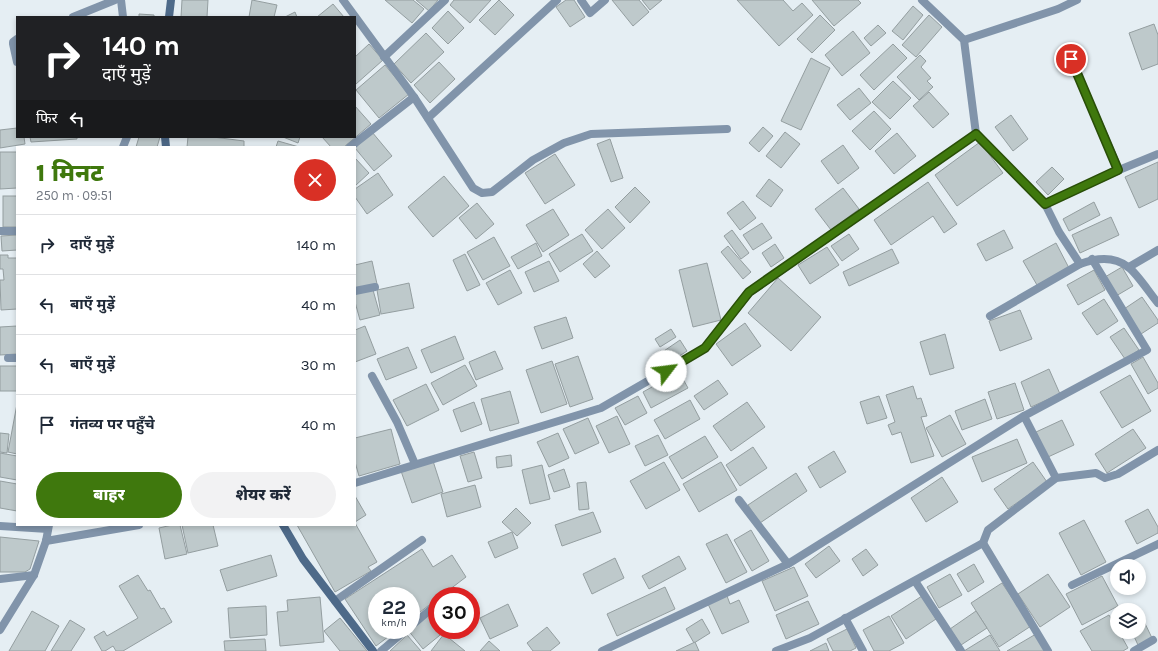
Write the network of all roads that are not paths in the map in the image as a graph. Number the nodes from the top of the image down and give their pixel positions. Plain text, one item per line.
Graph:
1 (115, 0) edge
2 (121, 0) edge
3 (171, 0) edge
4 (343, 0) edge
5 (445, 0) edge
6 (557, 0) edge
7 (581, 0) edge
8 (605, 0) edge
9 (922, 0) edge
10 (1077, 0) edge
11 (75, 16) edge
12 (123, 16) edge
13 (169, 16) edge
14 (355, 16) edge
15 (356, 18) edge
16 (16, 40) edge
17 (964, 40) junction
18 (384, 57) junction
19 (16, 58) edge
20 (1071, 59) dead end
21 (414, 97) junction
22 (428, 118) junction
23 (727, 129) dead end
24 (976, 134) junction
25 (351, 146) edge
26 (1158, 154) edge
27 (1118, 170) junction
28 (1045, 204) junction
29 (0, 231) edge
30 (16, 231) edge
31 (1158, 250) edge
32 (1092, 259) junction
33 (1080, 264) junction
34 (1129, 267) junction
35 (375, 287) dead end
36 (356, 291) edge
37 (1158, 303) edge
38 (990, 316) dead end
39 (8, 358) dead end
40 (16, 358) edge
41 (372, 376) dead end
42 (1024, 416) junction
43 (1158, 450) edge
44 (415, 464) junction
45 (1056, 478) junction
46 (356, 483) edge
47 (739, 500) dead end
48 (0, 526) edge
49 (133, 526) edge
50 (284, 526) edge
51 (48, 527) edge
52 (422, 540) dead end
53 (46, 541) junction
54 (983, 543) junction
55 (1158, 544) edge
56 (788, 564) junction
57 (34, 575) junction
58 (0, 579) edge
59 (915, 581) junction
60 (1072, 584) dead end
61 (334, 601) junction
62 (428, 612) edge
63 (420, 618) edge
64 (845, 618) junction
65 (0, 630) edge
66 (395, 639) edge
67 (1153, 640) dead end
68 (373, 651) edge
69 (381, 651) edge
70 (602, 651) edge
71 (776, 651) edge
72 (862, 651) edge
73 (961, 651) edge
74 (1048, 651) edge
75 (1134, 651) edge

1 - 11 street
2 - 12 street
3 - 13 main road
4 - 14 street
5 - 18 street
6 - 22 street
7 - 8 street
9 - 17 street
10 - 17 street
15 - 18 street
16 - 19 street
17 - 24 street
18 - 21 street
20 - 27 street
21 - 22 street
21 - 25 street
22 - 23 street
24 - 28 street
24 - 44 street
26 - 27 street
27 - 28 street
28 - 33 street
29 - 30 street
31 - 34 street
32 - 33 street
32 - 34 street
32 - 42 street
33 - 38 street
34 - 37 street
35 - 36 street
39 - 40 street
41 - 44 street
42 - 45 street
42 - 56 street
43 - 45 street
44 - 46 street
45 - 54 street
47 - 56 street
48 - 51 street
49 - 53 street
50 - 61 main road
51 - 53 street
52 - 61 street
53 - 57 street
54 - 59 street
54 - 74 street
55 - 60 street
56 - 70 street
57 - 58 street
57 - 65 street
59 - 64 street
59 - 73 street
61 - 68 main road
62 - 63 street
64 - 71 street
64 - 72 street
66 - 69 street
67 - 75 street

